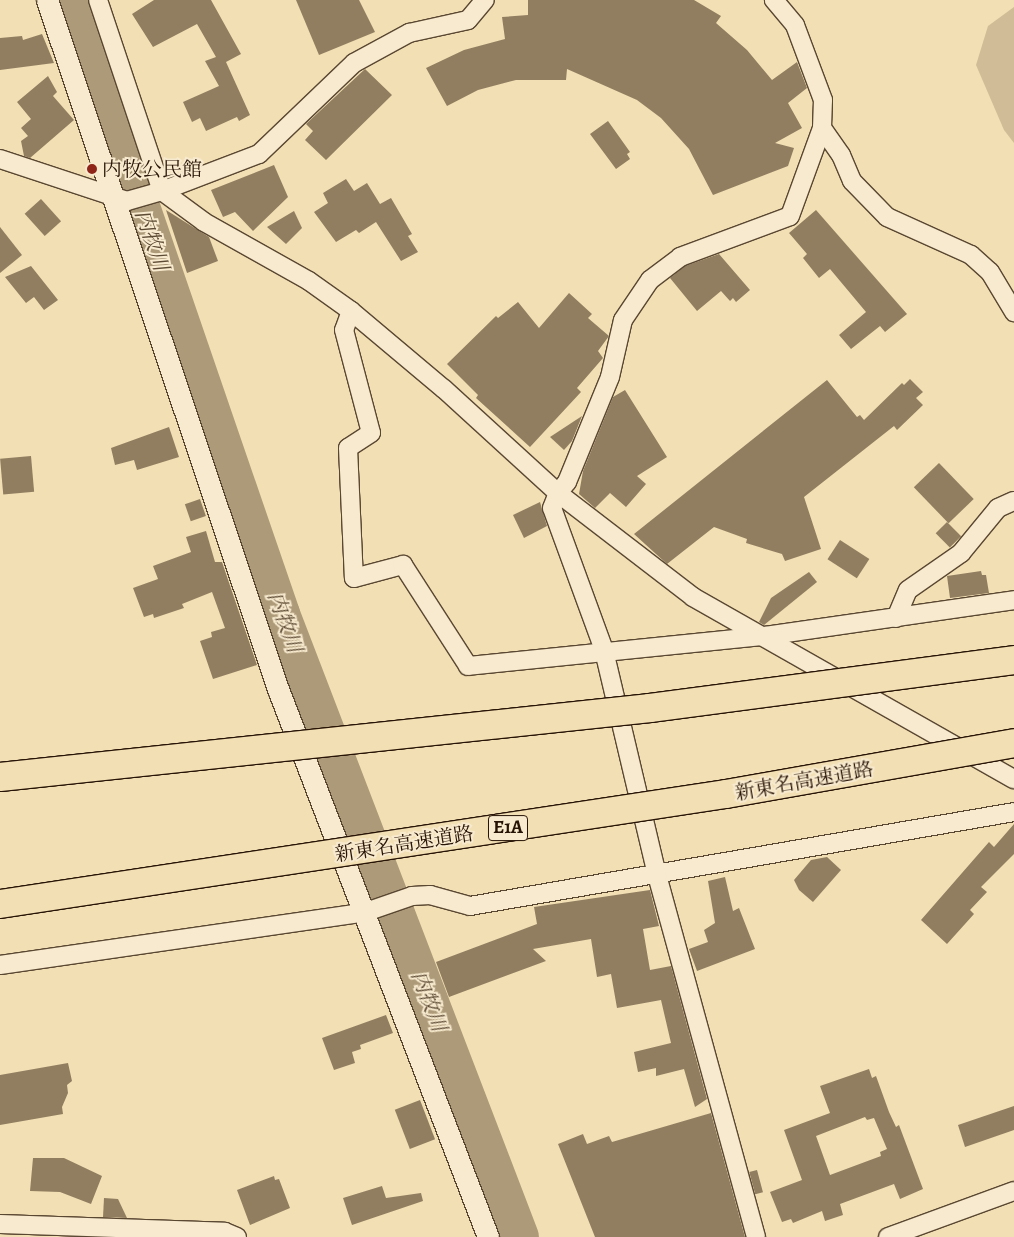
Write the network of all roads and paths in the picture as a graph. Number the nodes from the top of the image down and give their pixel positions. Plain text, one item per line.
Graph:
1 (47, 0) edge
2 (98, 0) edge
3 (485, 0) edge
4 (774, 0) edge
5 (822, 128) junction
6 (0, 159) edge
7 (158, 191) junction
8 (119, 199) junction
9 (351, 311) junction
10 (1014, 312) edge
11 (558, 492) junction
12 (1014, 501) edge
13 (1014, 600) edge
14 (896, 618) junction
15 (765, 636) junction
16 (604, 650) junction
17 (1014, 660) edge
18 (1014, 743) edge
19 (0, 777) edge
20 (1014, 780) edge
21 (1014, 812) edge
22 (657, 875) junction
23 (0, 904) edge
24 (368, 912) junction
25 (0, 965) edge
26 (1014, 1191) edge
27 (0, 1224) edge
28 (237, 1237) edge
29 (488, 1237) edge
30 (756, 1237) edge
31 (888, 1237) edge

1 - 8 street
2 - 7 street
3 - 7 street
4 - 5 street
5 - 10 street
5 - 11 street
6 - 8 street
7 - 8 street
7 - 9 street
8 - 24 street
9 - 11 street
9 - 16 street
11 - 15 street
11 - 16 street
12 - 14 street
13 - 14 street
14 - 15 street
15 - 16 street
15 - 20 street
16 - 22 street
17 - 19 highway, bridge
18 - 23 highway, 新東名高速道路 / E1A, bridge
21 - 22 street
22 - 24 street
22 - 30 street
24 - 25 street
24 - 29 street
26 - 31 street
27 - 28 street

